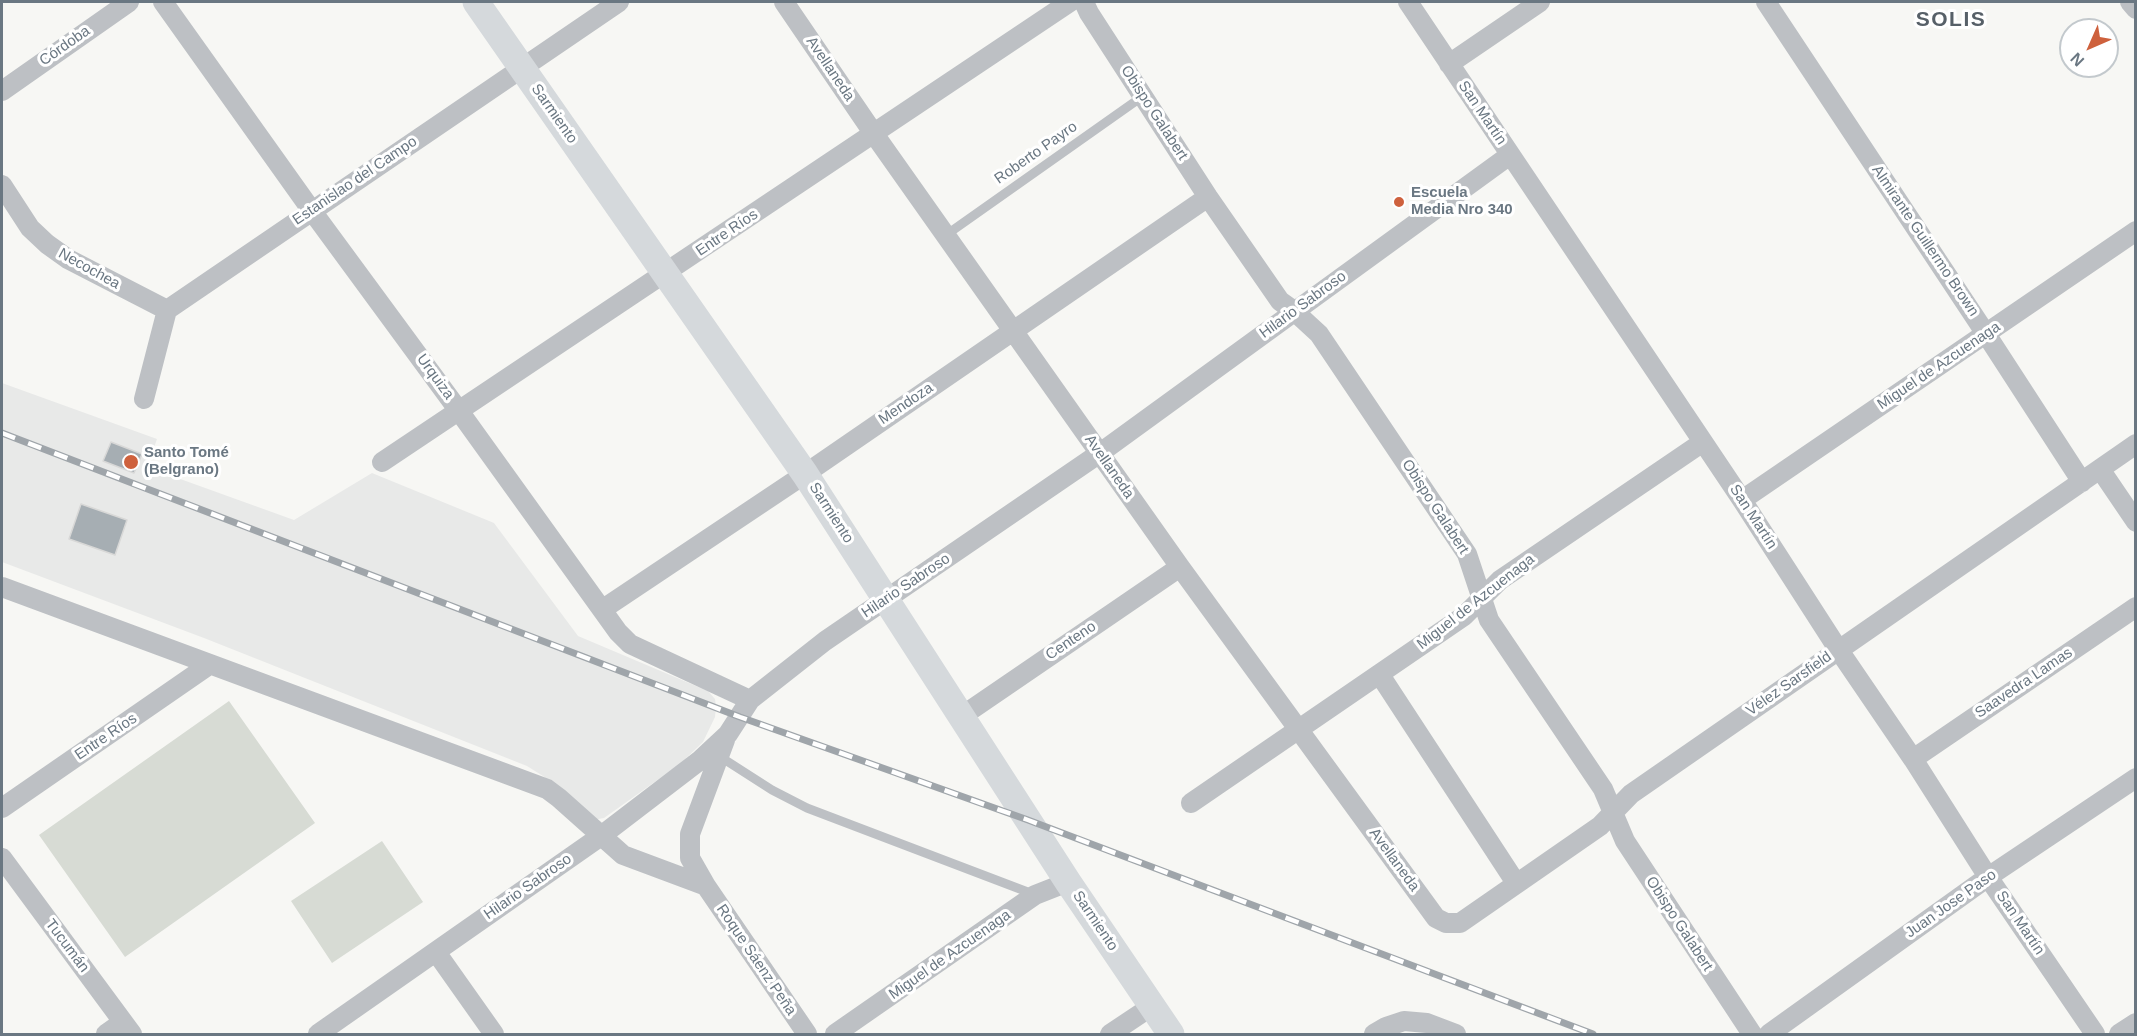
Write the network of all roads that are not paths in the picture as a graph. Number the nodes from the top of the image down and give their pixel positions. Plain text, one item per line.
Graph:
1 (129, 2) edge
2 (166, 2) edge
3 (476, 2) edge
4 (619, 2) edge
5 (784, 2) edge
6 (1070, 2) edge
7 (1084, 2) edge
8 (1408, 2) edge
9 (1540, 2) edge
10 (1766, 2) edge
11 (2130, 2) edge
12 (2136, 9) edge
13 (1449, 64) junction
14 (522, 68) junction
15 (2, 91) edge
16 (1143, 96) junction
17 (874, 134) junction
18 (1510, 155) junction
19 (2, 185) edge
20 (1208, 197) junction
21 (312, 211) junction
22 (2136, 231) edge
23 (946, 235) junction
24 (665, 274) junction
25 (167, 310) junction
26 (1294, 311) junction
27 (1013, 331) junction
28 (1986, 334) junction
29 (144, 399) dead end
30 (459, 411) junction
31 (1703, 442) junction
32 (2136, 444) edge
33 (1100, 453) junction
34 (382, 462) dead end
35 (2100, 469) junction
36 (805, 474) junction
37 (2082, 482) junction
38 (1742, 500) junction
39 (2136, 522) edge
40 (1180, 567) junction
41 (2, 587) edge
42 (1483, 596) junction
43 (887, 600) junction
44 (2136, 607) edge
45 (603, 609) junction
46 (1838, 649) junction
47 (209, 665) junction
48 (1380, 675) junction
49 (750, 700) junction
50 (962, 716) junction
51 (1299, 729) junction
52 (728, 734) junction
53 (719, 756) junction
54 (1913, 759) junction
55 (2136, 778) edge
56 (1191, 803) dead end
57 (2, 808) edge
58 (1614, 811) junction
59 (601, 836) junction
60 (2, 858) edge
61 (1988, 877) junction
62 (1068, 882) junction
63 (1516, 883) junction
64 (706, 886) junction
65 (1035, 895) junction
66 (1446, 923) joint
67 (436, 952) junction
68 (1152, 1006) junction
69 (2136, 1023) edge
70 (128, 1028) edge
71 (106, 1035) edge
72 (318, 1035) edge
73 (494, 1035) edge
74 (807, 1035) edge
75 (835, 1035) edge
76 (1110, 1035) edge
77 (1171, 1035) edge
78 (1374, 1035) edge
79 (1456, 1035) edge
80 (1752, 1035) edge
81 (1769, 1035) edge
82 (2095, 1035) edge
83 (2119, 1035) edge

1 - 15 street, Córdoba
2 - 21 street, Urquiza
3 - 14 street, Sarmiento
4 - 14 street, Estanislao del Campo
5 - 17 street, Avellaneda
6 - 17 street, Entre Ríos
7 - 16 street, Obispo Galabert
8 - 13 street, San Martín
9 - 13 street
10 - 28 street, Almirante Guillermo Brown
11 - 12 street
13 - 18 street, San Martín
14 - 21 street, Estanislao del Campo
14 - 24 street, Sarmiento
16 - 20 street, Obispo Galabert
16 - 23 lane, Roberto Payro
17 - 23 street, Avellaneda
17 - 24 street, Entre Ríos
18 - 26 street, Hilario Sabroso
18 - 31 street, San Martín
19 - 25 street, Necochea
20 - 26 street, Obispo Galabert
20 - 27 street, Mendoza
21 - 25 street, Estanislao del Campo
21 - 30 street, Urquiza
22 - 28 street, Miguel de Azcuenaga
23 - 27 street, Avellaneda
24 - 30 street, Entre Ríos
24 - 36 street, Sarmiento
25 - 29 street
26 - 33 street, Hilario Sabroso
26 - 42 street, Obispo Galabert
27 - 33 street, Avellaneda
27 - 36 street, Mendoza
28 - 37 street, Almirante Guillermo Brown
28 - 38 street, Miguel de Azcuenaga
30 - 34 street, Entre Ríos
30 - 45 street, Urquiza
31 - 38 street, San Martín
31 - 42 street, Miguel de Azcuenaga
32 - 35 street, Vélez Sarsfield
33 - 40 street, Avellaneda
33 - 43 street, Hilario Sabroso
35 - 37 street, Vélez Sarsfield
35 - 39 street
36 - 43 street, Sarmiento
36 - 45 street, Mendoza
37 - 46 street, Vélez Sarsfield
38 - 46 street, San Martín
40 - 50 street, Centeno
40 - 51 street, Avellaneda
41 - 47 street
42 - 48 street, Miguel de Azcuenaga
42 - 58 street, Obispo Galabert
43 - 49 street, Hilario Sabroso
43 - 50 street, Sarmiento
44 - 54 street, Saavedra Lamas
45 - 49 street, Urquiza
46 - 54 street, San Martín
46 - 58 street, Vélez Sarsfield
47 - 57 street, Entre Ríos
47 - 59 street
48 - 51 street, Miguel de Azcuenaga
48 - 63 street
49 - 52 street, Hilario Sabroso
50 - 62 street, Sarmiento
51 - 56 street, Miguel de Azcuenaga
51 - 66 street, Avellaneda
52 - 53 street, Roque Sáenz Peña
52 - 59 street, Hilario Sabroso
53 - 64 street, Roque Sáenz Peña
53 - 65 lane
54 - 61 street, San Martín
55 - 61 street, Juan Jose Paso
58 - 63 street, Vélez Sarsfield
58 - 80 street, Obispo Galabert
59 - 64 street
59 - 67 street, Hilario Sabroso
60 - 70 street, Tucumán
61 - 81 street, Juan Jose Paso
61 - 82 street, San Martín
62 - 65 street, Miguel de Azcuenaga
62 - 68 street, Sarmiento
63 - 66 street, Vélez Sarsfield
64 - 74 street, Roque Sáenz Peña
65 - 75 street, Miguel de Azcuenaga
67 - 72 street, Hilario Sabroso
67 - 73 street
68 - 76 street
68 - 77 street, Sarmiento
69 - 83 street
70 - 71 street
78 - 79 street

